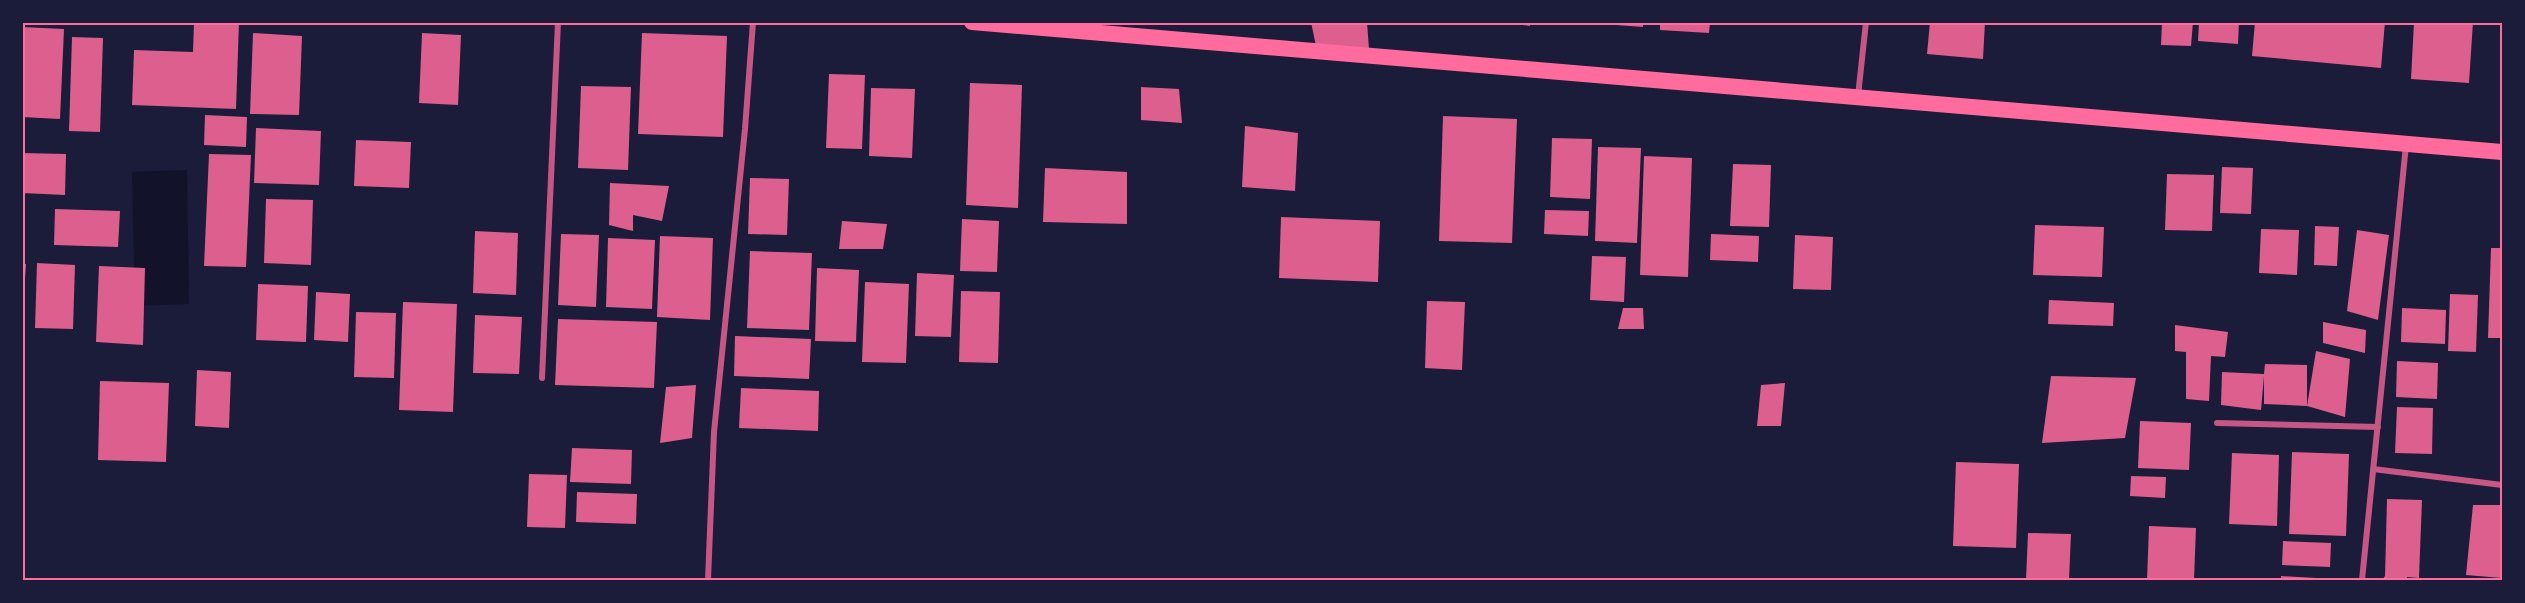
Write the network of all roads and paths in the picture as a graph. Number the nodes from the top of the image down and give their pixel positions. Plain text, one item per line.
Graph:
1 (558, 22) edge
2 (753, 22) edge
3 (972, 22) edge
4 (1866, 22) edge
5 (1858, 98) junction
6 (2407, 143) junction
7 (2502, 152) edge
8 (542, 378) dead end
9 (2217, 423) dead end
10 (2378, 427) junction
11 (2373, 469) junction
12 (2502, 485) edge
13 (708, 580) edge
14 (2362, 580) edge

1 - 8 street
2 - 13 street
3 - 5 highway
4 - 5 street
5 - 6 highway
6 - 7 highway
6 - 10 street
9 - 10 street
10 - 11 street
11 - 12 street
11 - 14 street

